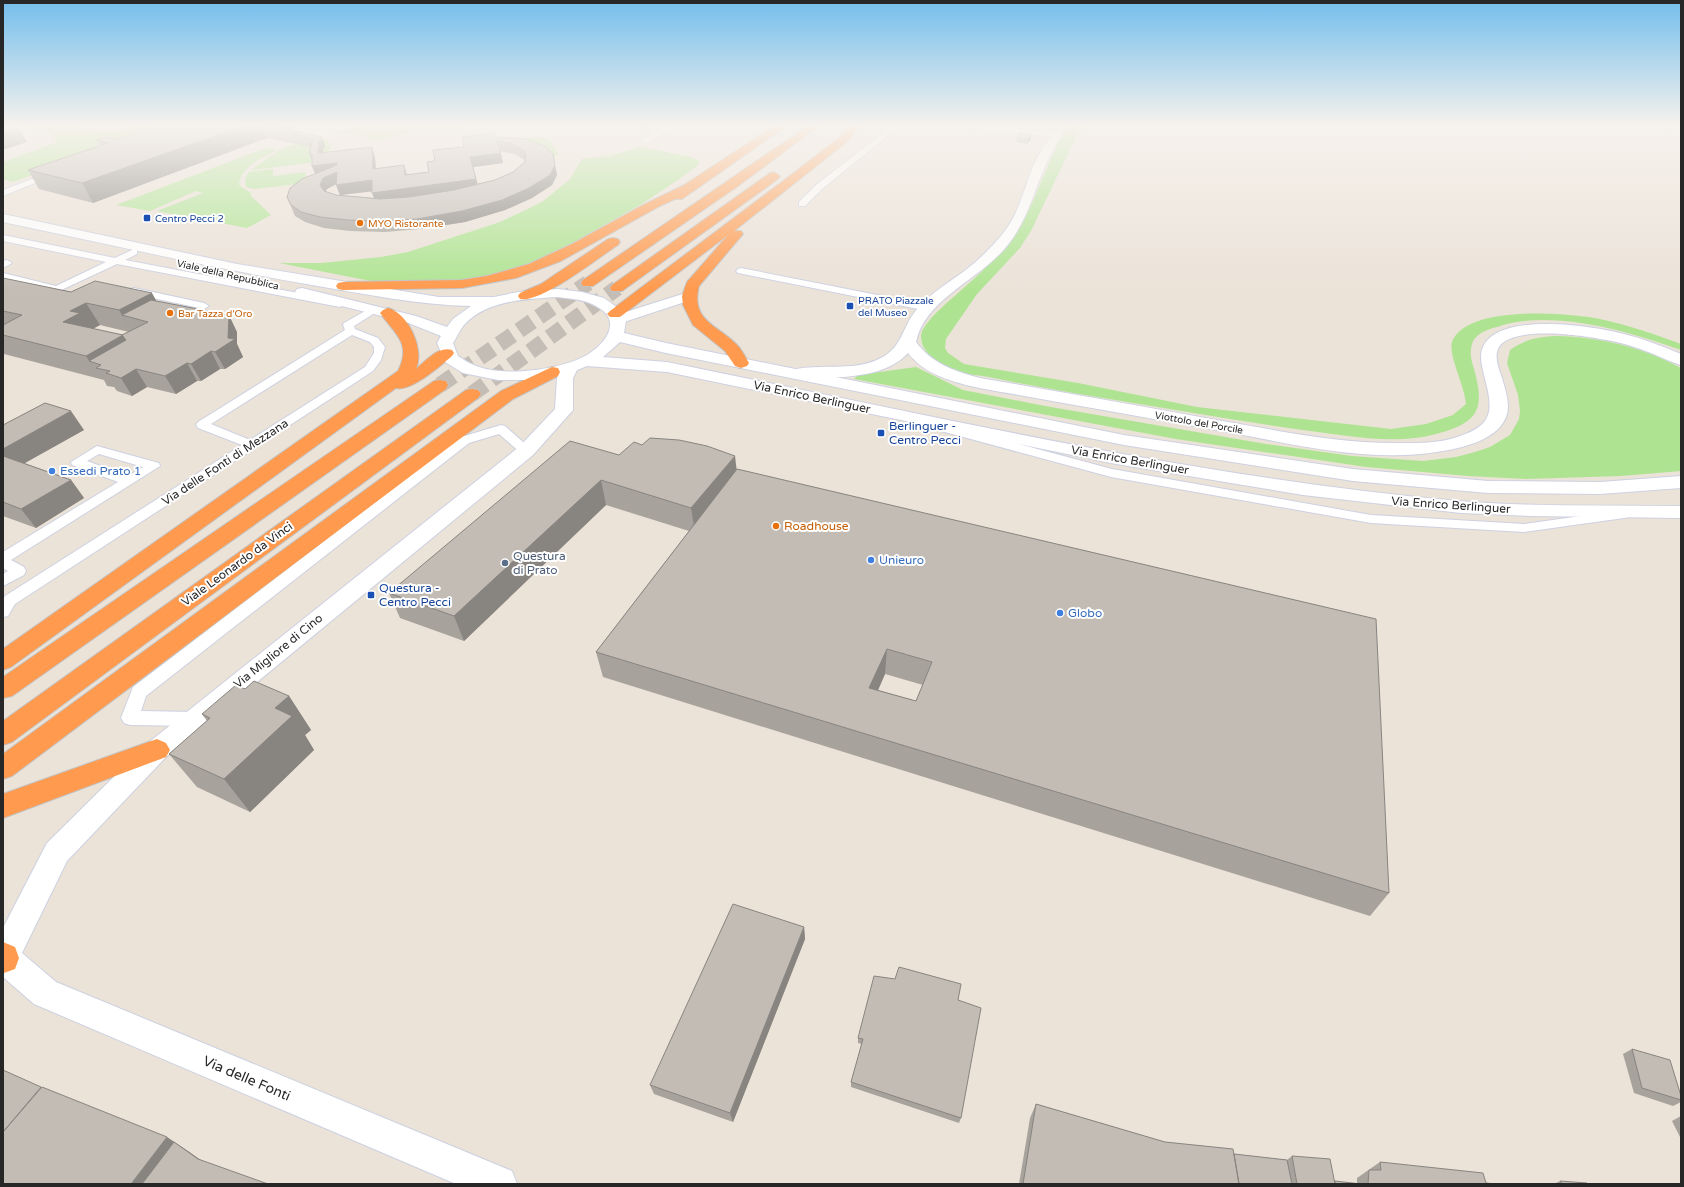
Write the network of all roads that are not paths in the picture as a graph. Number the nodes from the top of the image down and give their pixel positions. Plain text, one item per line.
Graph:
1 (44, 180) edge
2 (699, 180) edge
3 (738, 180) edge
4 (779, 180) edge
5 (781, 180) edge
6 (783, 180) edge
7 (827, 180) edge
8 (1034, 180) edge
9 (690, 186) junction
10 (5, 200) edge
11 (802, 204) dead end
12 (3, 218) edge
13 (3, 227) edge
14 (3, 238) edge
15 (193, 244) dead end
16 (134, 252) junction
17 (114, 261) junction
18 (741, 271) dead end
19 (3, 276) edge
20 (76, 279) junction
21 (318, 281) junction
22 (91, 282) edge
23 (588, 282) tunnel mouth
24 (343, 286) junction
25 (617, 288) tunnel mouth
26 (121, 289) edge
27 (525, 296) junction
28 (689, 296) junction
29 (497, 302) junction
30 (204, 306) dead end
31 (928, 308) junction
32 (381, 311) junction
33 (616, 317) junction
34 (351, 331) junction
35 (448, 334) junction
36 (616, 336) junction
37 (908, 342) junction
38 (446, 353) junction
39 (1681, 360) edge
40 (741, 363) junction
41 (569, 367) junction
42 (798, 374) junction
43 (440, 385) tunnel mouth
44 (472, 394) tunnel mouth
45 (377, 395) junction
46 (253, 444) junction
47 (526, 451) junction
48 (128, 482) junction
49 (1681, 482) edge
50 (1681, 512) edge
51 (3, 558) edge
52 (3, 562) edge
53 (3, 581) edge
54 (3, 612) edge
55 (9, 652) edge
56 (3, 689) edge
57 (194, 719) junction
58 (3, 735) edge
59 (157, 750) junction
60 (3, 768) edge
61 (3, 806) edge
62 (3, 957) edge
63 (498, 1184) edge

1 - 10 lane
2 - 9 highway
3 - 23 highway
4 - 25 highway
5 - 33 highway
6 - 28 highway
7 - 11 lane
8 - 31 main road
9 - 24 highway
9 - 27 highway
12 - 21 main road, Viale della Repubblica
13 - 16 main road, Viale della Repubblica
14 - 17 lane
15 - 21 main road, Viale della Repubblica
16 - 17 lane
16 - 32 main road, Viale della Repubblica
17 - 20 lane
17 - 32 lane
18 - 31 lane
19 - 20 lane
20 - 22 lane
21 - 24 main road, Viale della Repubblica
24 - 29 main road, Viale della Repubblica
26 - 30 lane
27 - 29 main road
27 - 33 main road
28 - 33 main road
28 - 40 highway
29 - 35 main road
31 - 37 main road
32 - 34 lane
32 - 35 main road, Viale della Repubblica
32 - 45 highway
33 - 36 main road
34 - 46 lane, Via delle Fonti di Mezzana
34 - 46 lane
35 - 38 main road
36 - 40 main road, Via Enrico Berlinguer
36 - 41 main road
37 - 39 main road, Viottolo del Porcile
37 - 42 main road
38 - 41 main road, Via Enrico Berlinguer
38 - 45 highway
40 - 42 main road, Via Enrico Berlinguer
41 - 47 main road, Via Migliore di Cino
41 - 50 main road, Via Enrico Berlinguer
41 - 60 highway
42 - 49 main road, Via Enrico Berlinguer
43 - 56 highway
44 - 58 highway, Viale Leonardo da Vinci
45 - 55 highway
46 - 54 lane, Via delle Fonti di Mezzana
47 - 57 main road, Via Migliore di Cino
47 - 57 lane
48 - 48 lane
48 - 51 lane
52 - 53 lane
57 - 59 main road, Via Migliore di Cino
59 - 61 highway
59 - 62 main road, Via Migliore di Cino
62 - 63 main road, Via delle Fonti

